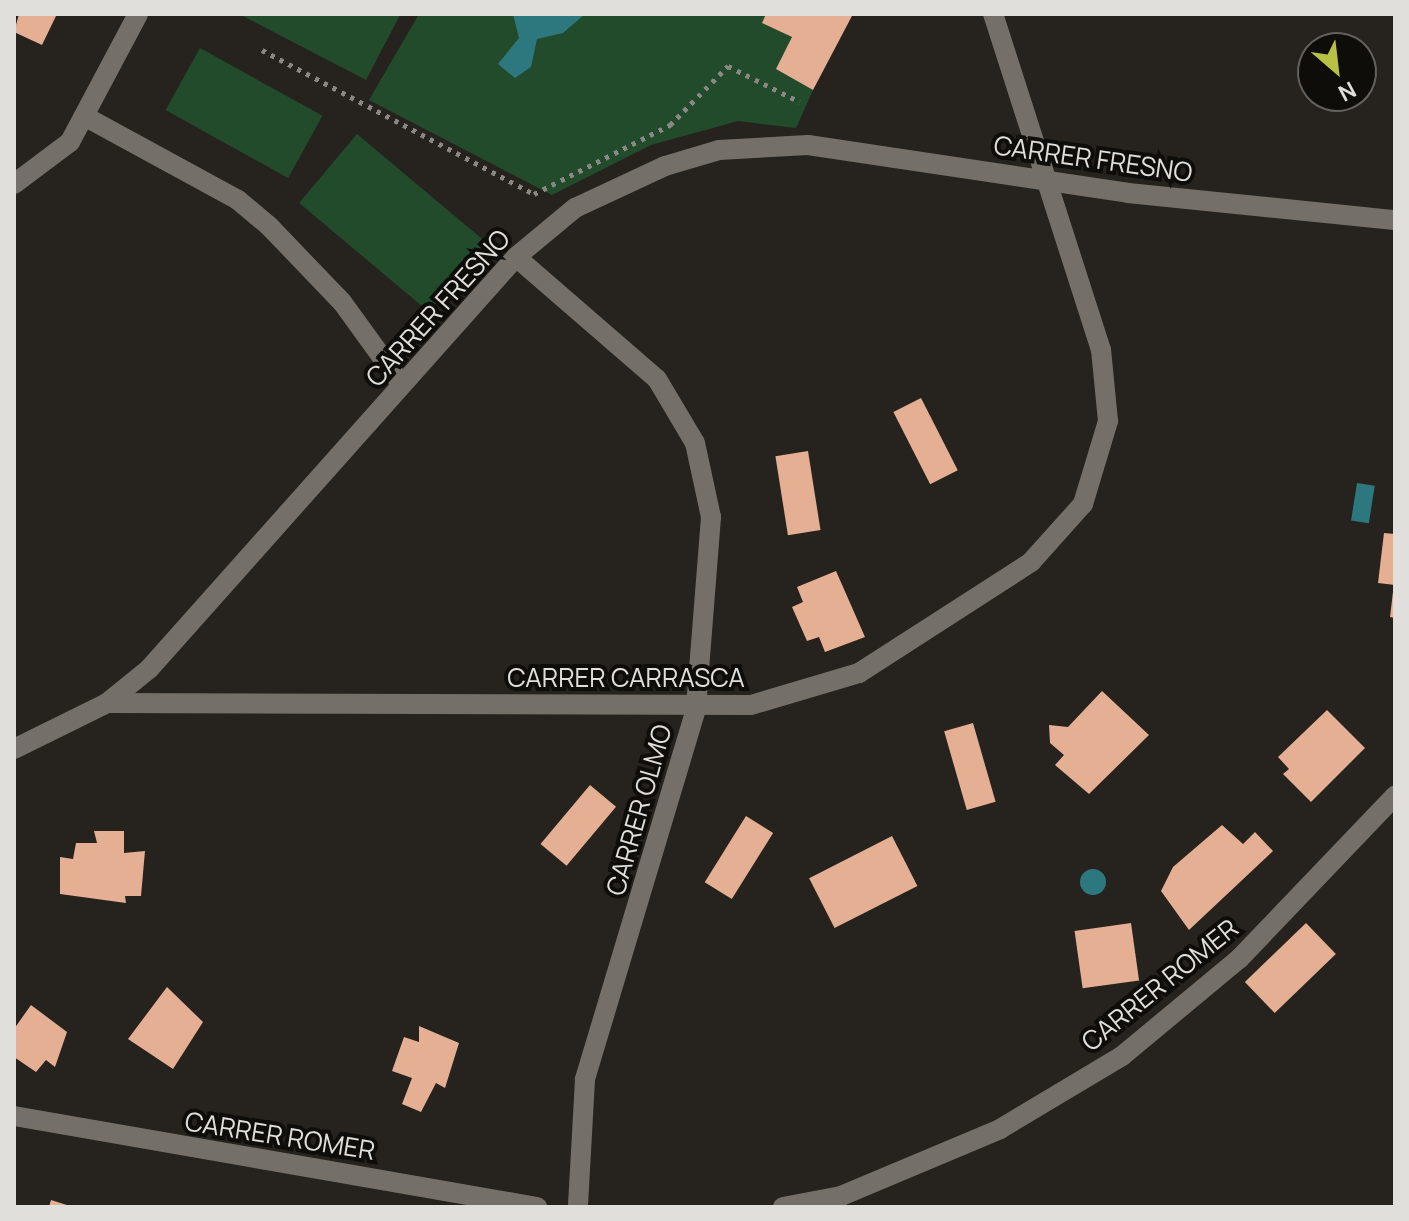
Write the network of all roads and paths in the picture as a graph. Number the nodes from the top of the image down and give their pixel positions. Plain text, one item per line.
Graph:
1 (138, 14) edge
2 (993, 14) edge
3 (262, 50) dead end
4 (800, 102) dead end
5 (84, 116) junction
6 (1051, 180) junction
7 (14, 184) edge
8 (1395, 220) edge
9 (516, 257) junction
10 (402, 385) junction
11 (107, 703) junction
12 (696, 709) junction
13 (14, 749) edge
14 (1395, 796) edge
15 (14, 1116) edge
16 (537, 1207) edge
17 (578, 1207) edge
18 (783, 1207) edge

1 - 5 street
2 - 6 street, CARRER CARRASCA
3 - 4 path
5 - 7 street
5 - 10 street
6 - 8 street, CARRER FRESNO
6 - 9 street, CARRER FRESNO
6 - 12 street, CARRER CARRASCA
9 - 10 street, CARRER FRESNO
9 - 12 street, CARRER OLMO
10 - 11 street, CARRER FRESNO
11 - 12 street, CARRER CARRASCA
11 - 13 street, CARRER FRESNO
12 - 17 street, CARRER OLMO
14 - 18 street, CARRER ROMER
15 - 16 street, CARRER ROMER

